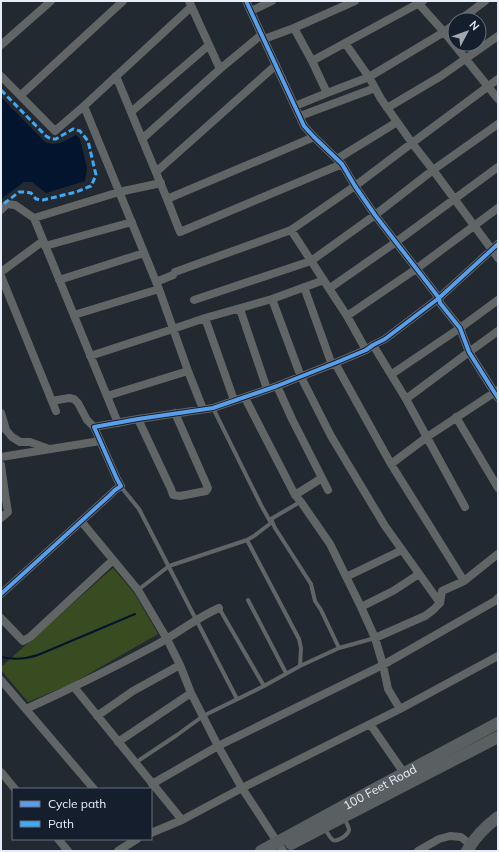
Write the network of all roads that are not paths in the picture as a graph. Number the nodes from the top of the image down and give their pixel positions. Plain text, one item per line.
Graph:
1 (52, 1) edge
2 (123, 1) edge
3 (246, 1) edge
4 (272, 1) edge
5 (355, 1) edge
6 (485, 1) edge
7 (421, 2) edge
8 (190, 4) edge
9 (251, 11) junction
10 (471, 12) edge
11 (294, 28) junction
12 (447, 30) edge
13 (444, 32) junction
14 (498, 36) edge
15 (262, 37) junction
16 (345, 43) junction
17 (1, 45) edge
18 (209, 45) junction
19 (466, 58) junction
20 (312, 61) junction
21 (276, 65) junction
22 (220, 69) junction
23 (1, 76) edge
24 (116, 76) junction
25 (369, 77) junction
26 (498, 79) edge
27 (488, 86) junction
28 (375, 88) junction
29 (327, 93) junction
30 (21, 95) junction
31 (498, 99) edge
32 (84, 106) junction
33 (295, 106) junction
34 (387, 108) junction
35 (131, 112) junction
36 (300, 116) junction
37 (397, 122) junction
38 (498, 124) edge
39 (314, 137) junction
40 (142, 139) junction
41 (412, 143) junction
42 (339, 162) junction
43 (498, 167) edge
44 (433, 170) junction
45 (156, 172) junction
46 (161, 183) junction
47 (355, 186) junction
48 (120, 192) junction
49 (454, 198) junction
50 (168, 199) junction
51 (498, 208) edge
52 (1, 210) edge
53 (375, 215) junction
54 (34, 218) junction
55 (132, 222) junction
56 (474, 226) junction
57 (291, 230) junction
58 (396, 242) junction
59 (44, 243) junction
60 (495, 246) edge
61 (144, 253) junction
62 (498, 258) edge
63 (311, 261) junction
64 (416, 269) junction
65 (1, 272) edge
66 (1, 276) edge
67 (59, 280) junction
68 (324, 280) junction
69 (157, 286) junction
70 (304, 287) junction
71 (330, 288) junction
72 (272, 298) junction
73 (439, 298) junction
74 (194, 300) dead end
75 (498, 300) edge
76 (240, 309) junction
77 (74, 315) junction
78 (347, 316) junction
79 (205, 318) junction
80 (460, 328) junction
81 (173, 329) junction
82 (498, 331) edge
83 (369, 347) junction
84 (469, 352) junction
85 (90, 356) junction
86 (334, 364) junction
87 (188, 371) junction
88 (392, 374) junction
89 (301, 377) junction
90 (277, 386) junction
91 (267, 389) junction
92 (497, 393) edge
93 (107, 396) junction
94 (245, 398) junction
95 (406, 399) junction
96 (234, 400) junction
97 (52, 401) junction
98 (213, 408) junction
99 (203, 409) junction
100 (56, 411) dead end
101 (1, 413) edge
102 (175, 414) junction
103 (456, 417) junction
104 (138, 419) junction
105 (118, 423) junction
106 (94, 427) junction
107 (427, 437) junction
108 (100, 441) junction
109 (49, 450) junction
110 (1, 457) edge
111 (391, 464) junction
112 (1, 465) edge
113 (322, 478) junction
114 (121, 486) junction
115 (498, 488) edge
116 (328, 490) dead end
117 (3, 494) edge
118 (295, 494) junction
119 (301, 502) junction
120 (465, 508) dead end
121 (1, 518) edge
122 (271, 521) junction
123 (81, 522) junction
124 (247, 540) junction
125 (402, 550) junction
126 (498, 554) edge
127 (114, 560) junction
128 (169, 566) junction
129 (419, 574) junction
130 (346, 577) junction
131 (464, 580) junction
132 (138, 590) junction
133 (1, 594) edge
134 (498, 598) edge
135 (248, 600) dead end
136 (440, 603) junction
137 (361, 607) junction
138 (219, 608) joint
139 (1, 618) edge
140 (196, 619) junction
141 (167, 638) junction
142 (375, 638) junction
143 (339, 648) junction
144 (498, 656) edge
145 (180, 665) junction
146 (384, 665) junction
147 (300, 666) junction
148 (286, 673) junction
149 (1, 680) edge
150 (264, 686) junction
151 (74, 687) junction
152 (191, 693) junction
153 (237, 699) junction
154 (26, 709) junction
155 (400, 709) junction
156 (97, 716) junction
157 (203, 716) junction
158 (498, 723) edge
159 (370, 724) junction
160 (498, 737) edge
161 (118, 742) junction
162 (218, 746) junction
163 (135, 763) junction
164 (1, 772) edge
165 (404, 773) junction
166 (152, 784) junction
167 (14, 788) edge
168 (93, 788) edge
169 (242, 788) junction
170 (344, 817) junction
171 (498, 817) edge
172 (182, 820) junction
173 (324, 827) junction
174 (152, 833) edge
175 (59, 840) edge
176 (134, 840) edge
177 (281, 848) edge
178 (469, 848) edge
179 (68, 851) edge
180 (118, 851) edge
181 (261, 851) edge
182 (418, 851) edge

1 - 17 street
2 - 30 street
3 - 9 street
4 - 9 street
5 - 11 street
6 - 10 street
7 - 13 street
7 - 16 street
8 - 18 street
8 - 24 street
9 - 15 street
11 - 15 street
11 - 20 street
12 - 13 street
13 - 19 street
13 - 25 street
14 - 19 street
15 - 21 street
15 - 22 street
16 - 20 street
16 - 25 street
18 - 22 street
18 - 35 street
19 - 27 street
19 - 34 street
20 - 29 street
21 - 33 street
21 - 45 street
22 - 40 street
23 - 30 street
24 - 32 street
24 - 35 street
25 - 28 street
25 - 29 street
26 - 27 street
27 - 31 street
27 - 41 street
28 - 34 street
28 - 36 street
29 - 33 street
30 - 32 street
32 - 48 street
33 - 36 street
34 - 37 street
35 - 40 street
36 - 39 street
37 - 41 street
37 - 42 street
38 - 44 street
39 - 42 street
39 - 50 street
40 - 45 street
41 - 44 street
41 - 47 street
42 - 47 street
42 - 50 street
43 - 49 street
44 - 49 street
44 - 53 street
45 - 46 street
46 - 48 street
46 - 50 street
47 - 53 street
47 - 57 street
48 - 54 street
48 - 55 street
49 - 56 street
49 - 58 street
51 - 56 street
52 - 54 street
53 - 58 street
53 - 63 street
54 - 59 street
55 - 59 street
55 - 61 street
56 - 60 street
56 - 64 street
57 - 63 street
57 - 69 street
58 - 64 street
58 - 71 street
59 - 65 street
59 - 67 street
60 - 62 street
60 - 73 street
61 - 67 street
61 - 69 street
63 - 68 street
63 - 74 street
64 - 73 street
64 - 78 street
66 - 97 street
67 - 77 street
68 - 70 street
68 - 71 street
69 - 77 street
69 - 81 street
70 - 72 street
70 - 86 street
71 - 78 street
72 - 76 street
72 - 89 street
73 - 80 street
73 - 83 street
75 - 80 street
76 - 79 street
76 - 91 street
77 - 85 street
78 - 83 street
79 - 81 street
79 - 96 street
80 - 84 street
80 - 88 street
81 - 85 street
81 - 87 street
82 - 84 street
83 - 86 street
83 - 88 street
84 - 92 street
84 - 95 street
85 - 93 street
86 - 89 street
86 - 111 street
87 - 93 street
87 - 99 street
88 - 95 street
89 - 90 street
89 - 125 street
90 - 91 street
90 - 113 street
91 - 94 street
92 - 103 street
93 - 105 street
94 - 96 street
94 - 118 street
95 - 107 street
96 - 98 street
97 - 100 street
97 - 106 street
98 - 99 street
98 - 122 lane
99 - 102 street
101 - 109 street
102 - 104 street
102 - 104 street
103 - 107 street
103 - 115 street
104 - 105 street
105 - 106 street
106 - 108 street
107 - 111 street
107 - 120 street
108 - 109 street
108 - 114 street
109 - 110 street
111 - 131 street
112 - 117 street
113 - 116 street
113 - 118 street
114 - 123 street
114 - 128 lane
117 - 121 street
118 - 119 street
119 - 122 lane
119 - 130 street
122 - 124 lane
122 - 143 lane
123 - 127 street
123 - 133 street
124 - 128 lane
124 - 147 lane
125 - 129 street
125 - 130 street
126 - 131 street
127 - 132 street
127 - 139 street
128 - 132 lane
128 - 140 lane
129 - 136 street
129 - 137 street
130 - 137 street
131 - 136 street
132 - 141 street
134 - 146 street
135 - 148 lane
136 - 142 street
137 - 142 street
138 - 140 street
138 - 150 lane
140 - 141 street
140 - 153 lane
141 - 145 street
141 - 151 street
142 - 143 lane
142 - 146 street
143 - 147 lane
144 - 155 street
145 - 152 street
145 - 156 street
146 - 155 street
146 - 162 street
147 - 148 lane
148 - 150 lane
149 - 154 street
150 - 153 lane
151 - 154 street
151 - 156 street
152 - 157 street
152 - 161 street
153 - 157 lane
154 - 168 street
155 - 159 street
156 - 161 street
157 - 162 street
157 - 163 lane
158 - 165 main road, 100 Feet Road
159 - 165 street
159 - 169 street
160 - 170 main road, 100 Feet Road
161 - 163 street
162 - 166 street
162 - 169 street
163 - 166 street
164 - 167 street
165 - 177 main road, 100 Feet Road
166 - 172 street
169 - 172 street
169 - 177 street
170 - 173 main road, 100 Feet Road
170 - 173 lane
171 - 178 main road
172 - 174 street
173 - 177 main road, 100 Feet Road
175 - 179 street
176 - 180 street
177 - 181 main road, 100 Feet Road
178 - 182 street

